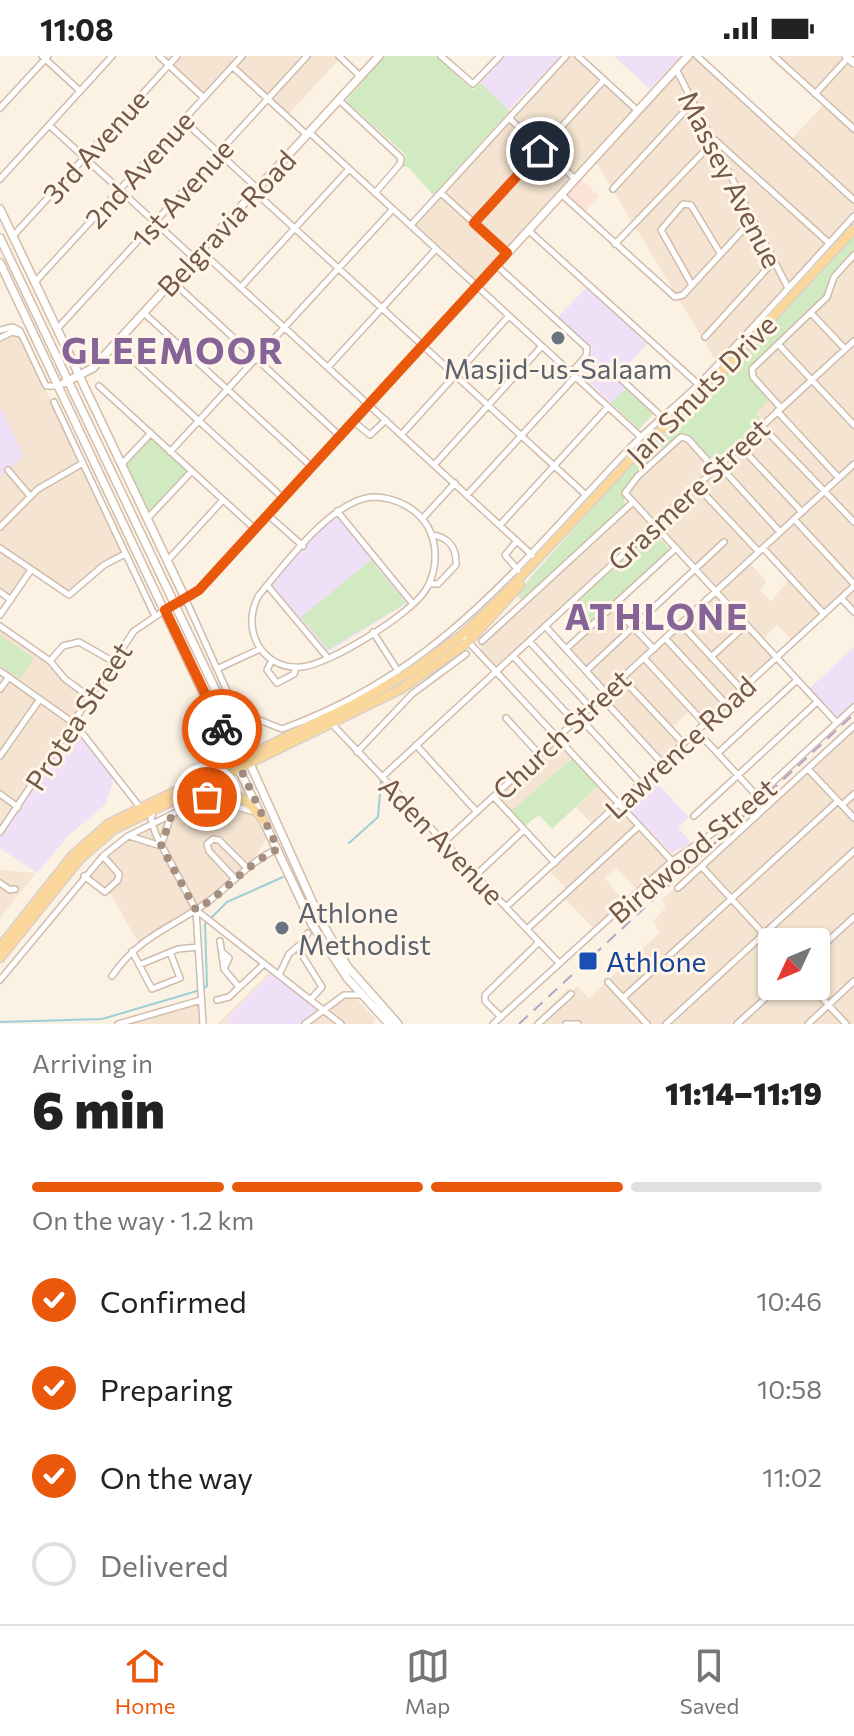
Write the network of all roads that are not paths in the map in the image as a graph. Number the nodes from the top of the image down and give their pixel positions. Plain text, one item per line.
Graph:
1 (112, 56) edge
2 (159, 56) edge
3 (177, 56) edge
4 (242, 56) edge
5 (307, 56) edge
6 (339, 56) edge
7 (379, 56) edge
8 (441, 56) edge
9 (500, 56) edge
10 (566, 56) edge
11 (578, 56) edge
12 (688, 56) edge
13 (697, 56) edge
14 (774, 56) edge
15 (45, 57) edge
16 (849, 59) edge
17 (169, 65) junction
18 (233, 67) junction
19 (676, 69) junction
20 (360, 76) junction
21 (604, 80) junction
22 (80, 91) junction
23 (815, 94) junction
24 (204, 98) junction
25 (268, 99) junction
26 (339, 100) junction
27 (693, 102) junction
28 (0, 108) edge
29 (638, 111) junction
30 (509, 118) junction
31 (183, 120) junction
32 (49, 125) junction
33 (854, 129) edge
34 (308, 134) junction
35 (712, 140) junction
36 (542, 149) junction
37 (219, 153) junction
38 (85, 158) junction
39 (349, 169) junction
40 (0, 179) edge
41 (575, 179) junction
42 (613, 189) dead end
43 (120, 190) junction
44 (256, 190) junction
45 (375, 193) junction
46 (441, 193) junction
47 (561, 194) junction
48 (854, 200) edge
49 (0, 209) edge
50 (393, 209) junction
51 (854, 216) edge
52 (752, 220) junction
53 (155, 222) junction
54 (474, 223) junction
55 (411, 225) junction
56 (295, 228) junction
57 (854, 229) edge
58 (528, 230) junction
59 (13, 236) junction
60 (0, 238) edge
61 (829, 243) junction
62 (615, 244) junction
63 (436, 249) junction
64 (201, 251) junction
65 (507, 253) junction
66 (720, 253) junction
67 (854, 255) edge
68 (194, 258) junction
69 (773, 262) junction
70 (847, 262) junction
71 (0, 263) edge
72 (496, 265) junction
73 (338, 268) junction
74 (854, 269) edge
75 (172, 281) junction
76 (35, 283) junction
77 (692, 285) junction
78 (241, 287) junction
79 (477, 287) junction
80 (788, 288) junction
81 (382, 308) junction
82 (144, 313) junction
83 (811, 313) junction
84 (509, 316) junction
85 (284, 327) junction
86 (0, 330) edge
87 (57, 330) junction
88 (705, 337) dead end
89 (0, 338) edge
90 (23, 338) junction
91 (854, 341) edge
92 (115, 344) junction
93 (778, 344) junction
94 (423, 345) junction
95 (542, 346) junction
96 (845, 349) junction
97 (256, 359) junction
98 (328, 367) junction
99 (455, 375) junction
100 (573, 375) junction
101 (81, 376) junction
102 (622, 380) dead end
103 (812, 380) junction
104 (68, 382) junction
105 (698, 384) junction
106 (59, 386) junction
107 (99, 386) dead end
108 (227, 389) junction
109 (54, 402) dead end
110 (369, 404) junction
111 (488, 405) junction
112 (608, 407) junction
113 (779, 410) junction
114 (662, 417) junction
115 (386, 420) junction
116 (199, 421) junction
117 (353, 421) junction
118 (854, 425) edge
119 (762, 426) junction
120 (151, 433) junction
121 (401, 435) junction
122 (521, 435) junction
123 (340, 436) junction
124 (641, 437) junction
125 (740, 446) junction
126 (170, 452) junction
127 (83, 463) junction
128 (120, 465) junction
129 (434, 465) junction
130 (554, 465) junction
131 (312, 467) junction
132 (717, 467) junction
133 (853, 467) edge
134 (8, 470) dead end
135 (192, 471) junction
136 (839, 478) junction
137 (455, 483) junction
138 (697, 486) junction
139 (824, 491) junction
140 (467, 495) junction
141 (586, 495) junction
142 (30, 496) junction
143 (283, 498) junction
144 (223, 500) junction
145 (632, 503) junction
146 (337, 511) junction
147 (802, 512) junction
148 (268, 515) junction
149 (422, 519) junction
150 (794, 519) junction
151 (146, 520) junction
152 (854, 522) edge
153 (500, 525) junction
154 (654, 526) junction
155 (0, 527) edge
156 (255, 529) junction
157 (780, 532) junction
158 (431, 535) junction
159 (517, 541) junction
160 (724, 542) dead end
161 (303, 546) junction
162 (0, 548) edge
163 (675, 549) junction
164 (761, 550) junction
165 (125, 554) junction
166 (532, 555) junction
167 (166, 561) junction
168 (31, 570) junction
169 (518, 570) junction
170 (695, 570) junction
171 (429, 584) junction
172 (267, 585) junction
173 (854, 585) edge
174 (0, 592) edge
175 (715, 592) junction
176 (841, 598) junction
177 (11, 600) junction
178 (186, 600) junction
179 (413, 604) junction
180 (175, 605) junction
181 (613, 605) junction
182 (165, 610) junction
183 (854, 612) edge
184 (824, 614) junction
185 (0, 615) edge
186 (155, 616) junction
187 (681, 624) junction
188 (746, 625) junction
189 (0, 626) edge
190 (545, 626) junction
191 (633, 627) junction
192 (373, 632) junction
193 (465, 638) junction
194 (665, 638) junction
195 (482, 641) dead end
196 (529, 641) junction
197 (260, 649) junction
198 (566, 649) junction
199 (654, 649) junction
200 (466, 654) dead end
201 (513, 656) junction
202 (327, 657) junction
203 (711, 657) junction
204 (644, 658) junction
205 (776, 658) junction
206 (272, 660) junction
207 (50, 661) junction
208 (114, 662) junction
209 (296, 667) junction
210 (217, 669) junction
211 (0, 671) edge
212 (398, 671) junction
213 (496, 671) junction
214 (586, 671) junction
215 (9, 677) junction
216 (622, 678) junction
217 (797, 680) junction
218 (0, 689) edge
219 (742, 690) junction
220 (604, 695) junction
221 (91, 698) junction
222 (40, 699) junction
223 (817, 702) junction
224 (726, 704) junction
225 (590, 707) junction
226 (854, 707) edge
227 (506, 718) dead end
228 (577, 720) junction
229 (329, 721) junction
230 (837, 723) junction
231 (75, 724) junction
232 (705, 724) junction
233 (854, 726) edge
234 (697, 731) junction
235 (557, 738) junction
236 (683, 743) junction
237 (416, 745) junction
238 (357, 752) junction
239 (718, 753) junction
240 (539, 754) junction
241 (0, 756) edge
242 (244, 761) junction
243 (662, 763) junction
244 (808, 769) junction
245 (737, 774) junction
246 (382, 777) junction
247 (640, 783) junction
248 (192, 791) junction
249 (0, 794) edge
250 (854, 794) edge
251 (494, 797) junction
252 (758, 797) junction
253 (840, 803) junction
254 (618, 804) junction
255 (139, 806) junction
256 (18, 807) junction
257 (154, 809) junction
258 (251, 811) dead end
259 (477, 812) junction
260 (172, 814) junction
261 (694, 816) dead end
262 (135, 818) junction
263 (854, 818) edge
264 (264, 821) junction
265 (150, 824) junction
266 (639, 826) junction
267 (524, 830) junction
268 (0, 832) edge
269 (128, 836) junction
270 (444, 842) junction
271 (161, 846) junction
272 (278, 849) junction
273 (854, 851) edge
274 (103, 856) junction
275 (672, 861) junction
276 (555, 863) junction
277 (246, 867) junction
278 (702, 867) junction
279 (476, 875) junction
280 (84, 876) junction
281 (235, 879) junction
282 (0, 883) edge
283 (678, 888) dead end
284 (15, 889) dead end
285 (731, 899) junction
286 (506, 907) junction
287 (196, 910) junction
288 (854, 917) edge
289 (758, 928) edge
290 (771, 928) edge
291 (527, 929) junction
292 (308, 933) dead end
293 (830, 939) edge
294 (758, 940) edge
295 (220, 941) dead end
296 (539, 942) junction
297 (0, 947) edge
298 (198, 947) junction
299 (297, 947) junction
300 (132, 951) junction
301 (170, 952) junction
302 (0, 958) edge
303 (559, 963) junction
304 (264, 964) junction
305 (139, 965) junction
306 (279, 975) junction
307 (112, 976) dead end
308 (348, 979) junction
309 (0, 980) edge
310 (854, 981) edge
311 (608, 982) dead end
312 (239, 987) junction
313 (571, 994) dead end
314 (344, 995) junction
315 (361, 995) junction
316 (201, 996) junction
317 (623, 998) junction
318 (217, 1000) dead end
319 (310, 1000) junction
320 (764, 1000) edge
321 (824, 1000) edge
322 (829, 1005) junction
323 (323, 1009) junction
324 (501, 1017) junction
325 (140, 1020) edge
326 (118, 1024) edge
327 (203, 1024) edge
328 (305, 1024) edge
329 (341, 1024) edge
330 (389, 1024) edge
331 (398, 1024) edge
332 (493, 1024) edge
333 (538, 1024) edge
334 (566, 1024) edge
335 (578, 1024) edge
336 (647, 1024) edge
337 (666, 1024) edge
338 (737, 1024) edge
339 (808, 1024) edge
340 (846, 1024) edge

1 - 22 street
2 - 17 street
3 - 17 street, 3rd Avenue
4 - 18 street, 2nd Avenue
5 - 25 street, 1st Avenue
6 - 20 street
7 - 20 main road, Belgravia Road
8 - 9 street
10 - 30 street
11 - 21 street
12 - 19 main road
13 - 48 street
14 - 23 street
15 - 22 street
15 - 28 street
16 - 23 street
17 - 24 street
17 - 38 street, 3rd Avenue
18 - 24 street, 2nd Avenue
18 - 25 street
19 - 27 street, Massey Avenue
19 - 29 main road
20 - 26 main road, Belgravia Road
21 - 29 street
21 - 36 street
22 - 32 street
23 - 33 street
24 - 31 street, 2nd Avenue
25 - 34 street
25 - 37 street, 1st Avenue
26 - 34 main road, Belgravia Road
26 - 45 street
27 - 35 street, Massey Avenue
27 - 42 street
29 - 41 main road
30 - 36 street
30 - 46 street
31 - 37 street
31 - 43 street, 2nd Avenue
32 - 38 street
32 - 40 street
34 - 39 street
34 - 44 main road, Belgravia Road
35 - 52 street, Massey Avenue
35 - 61 street
35 - 62 street
36 - 41 street
36 - 54 street
37 - 44 street
37 - 53 street, 1st Avenue
38 - 43 street
38 - 59 street, 3rd Avenue
39 - 45 street
39 - 56 street
41 - 47 main road
43 - 53 street
43 - 76 street, 2nd Avenue
44 - 56 street
44 - 64 main road, Belgravia Road
45 - 50 street
46 - 54 street
46 - 55 street
47 - 58 main road
47 - 62 street
49 - 59 main road
50 - 55 street
50 - 73 street
51 - 61 street
52 - 66 street
52 - 69 street, Massey Avenue
53 - 68 street
53 - 87 street, 1st Avenue
54 - 65 street
55 - 63 street
56 - 73 street
56 - 78 street
57 - 193 main road, Jan Smuts Drive
58 - 65 main road
58 - 105 street
59 - 76 main road
60 - 104 main road
61 - 80 street
62 - 77 street
63 - 79 street
63 - 81 street
64 - 68 main road, Belgravia Road
64 - 78 street
65 - 72 main road
66 - 77 street
66 - 77 street
67 - 70 street
68 - 75 main road, Belgravia Road
69 - 80 street, Massey Avenue
69 - 88 street
70 - 74 street
70 - 83 street
71 - 106 main road
72 - 79 main road
72 - 100 street
73 - 81 street
73 - 85 street
75 - 82 main road, Belgravia Road
75 - 97 street
76 - 87 main road
78 - 85 street
79 - 84 street
79 - 94 main road
80 - 105 street
81 - 94 street
81 - 98 street
82 - 92 main road, Belgravia Road
82 - 108 street
83 - 93 street
83 - 96 street
84 - 95 street
84 - 99 street
85 - 97 street
85 - 98 street
86 - 90 street
87 - 101 main road
89 - 90 street
90 - 106 street
91 - 96 street, Grasmere Street
92 - 101 main road, Belgravia Road
92 - 116 street
93 - 103 street
93 - 113 street
94 - 99 street
94 - 110 main road
95 - 100 street
95 - 111 street
96 - 103 street, Grasmere Street
97 - 108 street
97 - 123 street
98 - 110 street
99 - 111 street
99 - 121 street
100 - 112 street
100 - 122 street
101 - 104 main road, Belgravia Road
101 - 128 main road
102 - 114 street
103 - 113 street, Grasmere Street
103 - 118 street
104 - 106 main road, Belgravia Road
104 - 180 main road
105 - 114 street
106 - 182 main road
107 - 120 street
108 - 116 street
108 - 131 street
109 - 127 street
110 - 115 street
110 - 117 main road
111 - 122 street
111 - 129 street
112 - 124 street
112 - 130 street
113 - 119 street, Grasmere Street
113 - 136 street
114 - 124 street
115 - 117 street
115 - 121 street
116 - 126 street
116 - 143 street
117 - 123 main road
119 - 125 street, Grasmere Street
119 - 139 street
120 - 126 street
120 - 128 street
121 - 129 street
122 - 130 street
122 - 140 street
123 - 131 main road
124 - 141 street
125 - 132 street, Grasmere Street
125 - 147 street
126 - 135 street
127 - 142 street
127 - 165 street
128 - 151 main road
129 - 137 street
130 - 141 street
130 - 153 street
131 - 143 main road
132 - 138 street, Grasmere Street
132 - 145 street
132 - 157 street
133 - 136 street, Church Street
134 - 142 street
135 - 144 street
135 - 151 street
136 - 139 street, Church Street
137 - 140 street
137 - 149 street
138 - 154 street, Grasmere Street
138 - 164 street
139 - 147 street, Church Street
139 - 152 street
140 - 153 street
141 - 166 street
142 - 155 street
143 - 148 main road
144 - 156 street
144 - 167 street
145 - 154 street
145 - 195 street
146 - 149 street
146 - 161 street
146 - 179 street
147 - 150 street, Church Street
148 - 156 main road
148 - 161 street
149 - 158 street
150 - 157 street, Church Street
150 - 173 street
151 - 167 main road
153 - 159 street
154 - 163 street
154 - 190 street, Grasmere Street
156 - 178 main road
157 - 164 street, Church Street
158 - 171 street
158 - 171 street
159 - 166 street
159 - 169 street
160 - 170 street
161 - 172 street
162 - 168 street
163 - 170 street
163 - 181 street
164 - 175 street, Church Street
164 - 184 street
165 - 168 street
165 - 186 street
166 - 169 street
167 - 178 main road
168 - 177 street
169 - 212 street
170 - 175 street
170 - 191 street
171 - 179 street
172 - 197 street
172 - 202 street
173 - 176 street, Lawrence Road
174 - 177 street
175 - 187 street, Church Street
175 - 188 street
176 - 183 street
176 - 184 street, Lawrence Road
177 - 185 street
178 - 180 main road
178 - 210 street
179 - 192 street
180 - 182 main road
180 - 242 main road
181 - 191 street
181 - 198 street
182 - 186 street, Protea Street
182 - 242 main road
184 - 205 street, Lawrence Road
186 - 208 street, Protea Street
187 - 194 street, Church Street
187 - 203 street
188 - 203 street
188 - 205 street
189 - 207 street
190 - 196 street, Grasmere Street
190 - 198 street
191 - 199 street
191 - 214 street
192 - 202 street
192 - 212 street
193 - 213 street
193 - 229 main road, Jan Smuts Drive
194 - 199 street, Church Street
194 - 224 street
196 - 201 street, Grasmere Street
196 - 225 street
197 - 206 street
197 - 210 street
198 - 214 street
199 - 204 street, Church Street
200 - 238 street
201 - 213 street, Grasmere Street
201 - 228 street
202 - 209 street
203 - 219 street
204 - 216 street, Church Street
204 - 232 street
205 - 217 street
205 - 219 street, Lawrence Road
206 - 209 street
206 - 209 street
207 - 208 street
207 - 221 street
208 - 221 street, Protea Street
210 - 212 street
211 - 215 street
213 - 235 street
213 - 237 street, Grasmere Street
214 - 220 street
215 - 218 street
215 - 222 street
216 - 220 street, Church Street
216 - 236 street
217 - 223 street
217 - 239 street
219 - 224 street, Lawrence Road
220 - 225 street, Church Street
220 - 243 street
221 - 231 street, Protea Street
222 - 231 street
222 - 241 street
223 - 230 street
223 - 245 street
224 - 232 street, Lawrence Road
225 - 228 street, Church Street
226 - 230 street, Birdwood Street
227 - 240 street
228 - 235 street, Church Street
228 - 247 street
229 - 238 street, Aden Avenue
229 - 242 main road, Jan Smuts Drive
230 - 252 street, Birdwood Street
231 - 255 street
231 - 256 street, Protea Street
232 - 234 street, Lawrence Road
233 - 244 street
234 - 236 street, Lawrence Road
234 - 239 street
235 - 240 street, Church Street
235 - 254 street
236 - 243 street, Lawrence Road
237 - 246 street, Grasmere Street
237 - 259 street
238 - 246 street, Aden Avenue
239 - 245 street
240 - 251 street, Church Street
242 - 248 main road, Jan Smuts Drive
242 - 255 main road, Jan Smuts Drive
242 - 264 main road
242 - 331 main road
243 - 247 street, Lawrence Road
244 - 253 street
244 - 278 street
245 - 252 street
245 - 261 street
246 - 270 street, Aden Avenue
247 - 254 street, Lawrence Road
248 - 257 main road, Jan Smuts Drive
248 - 264 main road
249 - 256 street
250 - 253 street
251 - 259 street, Church Street
251 - 267 street
252 - 275 street, Birdwood Street
253 - 263 street
253 - 285 street
254 - 266 street
254 - 276 street, Lawrence Road
255 - 297 main road, Jan Smuts Drive
256 - 268 street, Protea Street
257 - 262 main road, Jan Smuts Drive
257 - 265 street
258 - 260 street
259 - 270 street, Church Street
260 - 265 street
260 - 271 street
262 - 265 street
262 - 302 main road, Jan Smuts Drive
264 - 272 main road
265 - 269 street
265 - 271 street
266 - 275 street
266 - 291 street
267 - 276 street
267 - 279 street
269 - 271 street
269 - 274 street
270 - 279 street, Aden Avenue
271 - 287 street
272 - 277 street
272 - 308 main road
273 - 290 street
274 - 280 street
274 - 280 street
275 - 303 street, Birdwood Street
276 - 286 street, Lawrence Road
277 - 281 street
277 - 281 street
278 - 283 street
278 - 285 street
279 - 286 street, Aden Avenue
280 - 309 street
281 - 287 street
282 - 284 street
285 - 289 street
285 - 317 street
286 - 291 street, Aden Avenue
287 - 298 street
287 - 300 street
287 - 304 street
288 - 293 street
291 - 296 street, Aden Avenue
292 - 299 street
294 - 337 street
295 - 312 street
296 - 303 street, Aden Avenue
296 - 324 street
298 - 301 street
298 - 316 street
299 - 306 street
299 - 319 street
300 - 305 street
300 - 307 street
301 - 305 street
301 - 305 street
303 - 324 street, Birdwood Street
304 - 306 street
304 - 312 street
306 - 319 street
308 - 314 street
308 - 315 main road
310 - 322 street
311 - 317 street
312 - 318 street
313 - 333 street
314 - 315 street
314 - 323 street
315 - 330 main road
316 - 325 street
316 - 327 street
317 - 336 street
319 - 323 street
320 - 338 street
321 - 322 street
322 - 339 street
322 - 340 street
323 - 328 street
323 - 329 street
324 - 332 street, Birdwood Street
325 - 326 street
334 - 335 street

